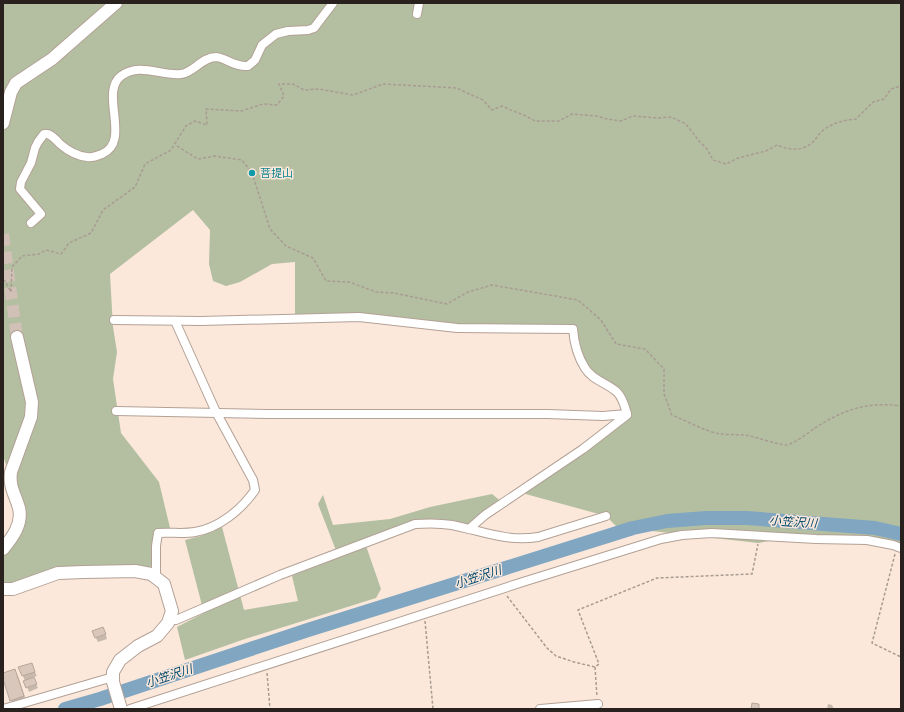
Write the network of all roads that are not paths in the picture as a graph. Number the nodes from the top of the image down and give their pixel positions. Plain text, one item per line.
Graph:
1 (116, 3) edge
2 (333, 3) edge
3 (419, 3) edge
4 (417, 14) dead end
5 (3, 124) edge
6 (31, 223) dead end
7 (114, 320) dead end
8 (174, 321) junction
9 (17, 337) tunnel mouth
10 (116, 411) dead end
11 (216, 412) junction
12 (628, 414) junction
13 (606, 516) dead end
14 (470, 529) junction
15 (899, 547) edge
16 (3, 549) edge
17 (156, 578) junction
18 (3, 589) edge
19 (176, 620) dead end
20 (113, 679) junction
21 (598, 704) road end
22 (124, 708) edge
23 (3, 709) edge
24 (540, 709) edge

1 - 5 street
2 - 6 street
3 - 4 street
7 - 8 street
8 - 11 street
8 - 12 street
9 - 16 street
10 - 11 street
11 - 12 street
11 - 17 street
12 - 14 street
13 - 14 street
14 - 19 street
15 - 22 street
17 - 18 street
17 - 20 street
20 - 22 street
20 - 23 street
21 - 24 street

